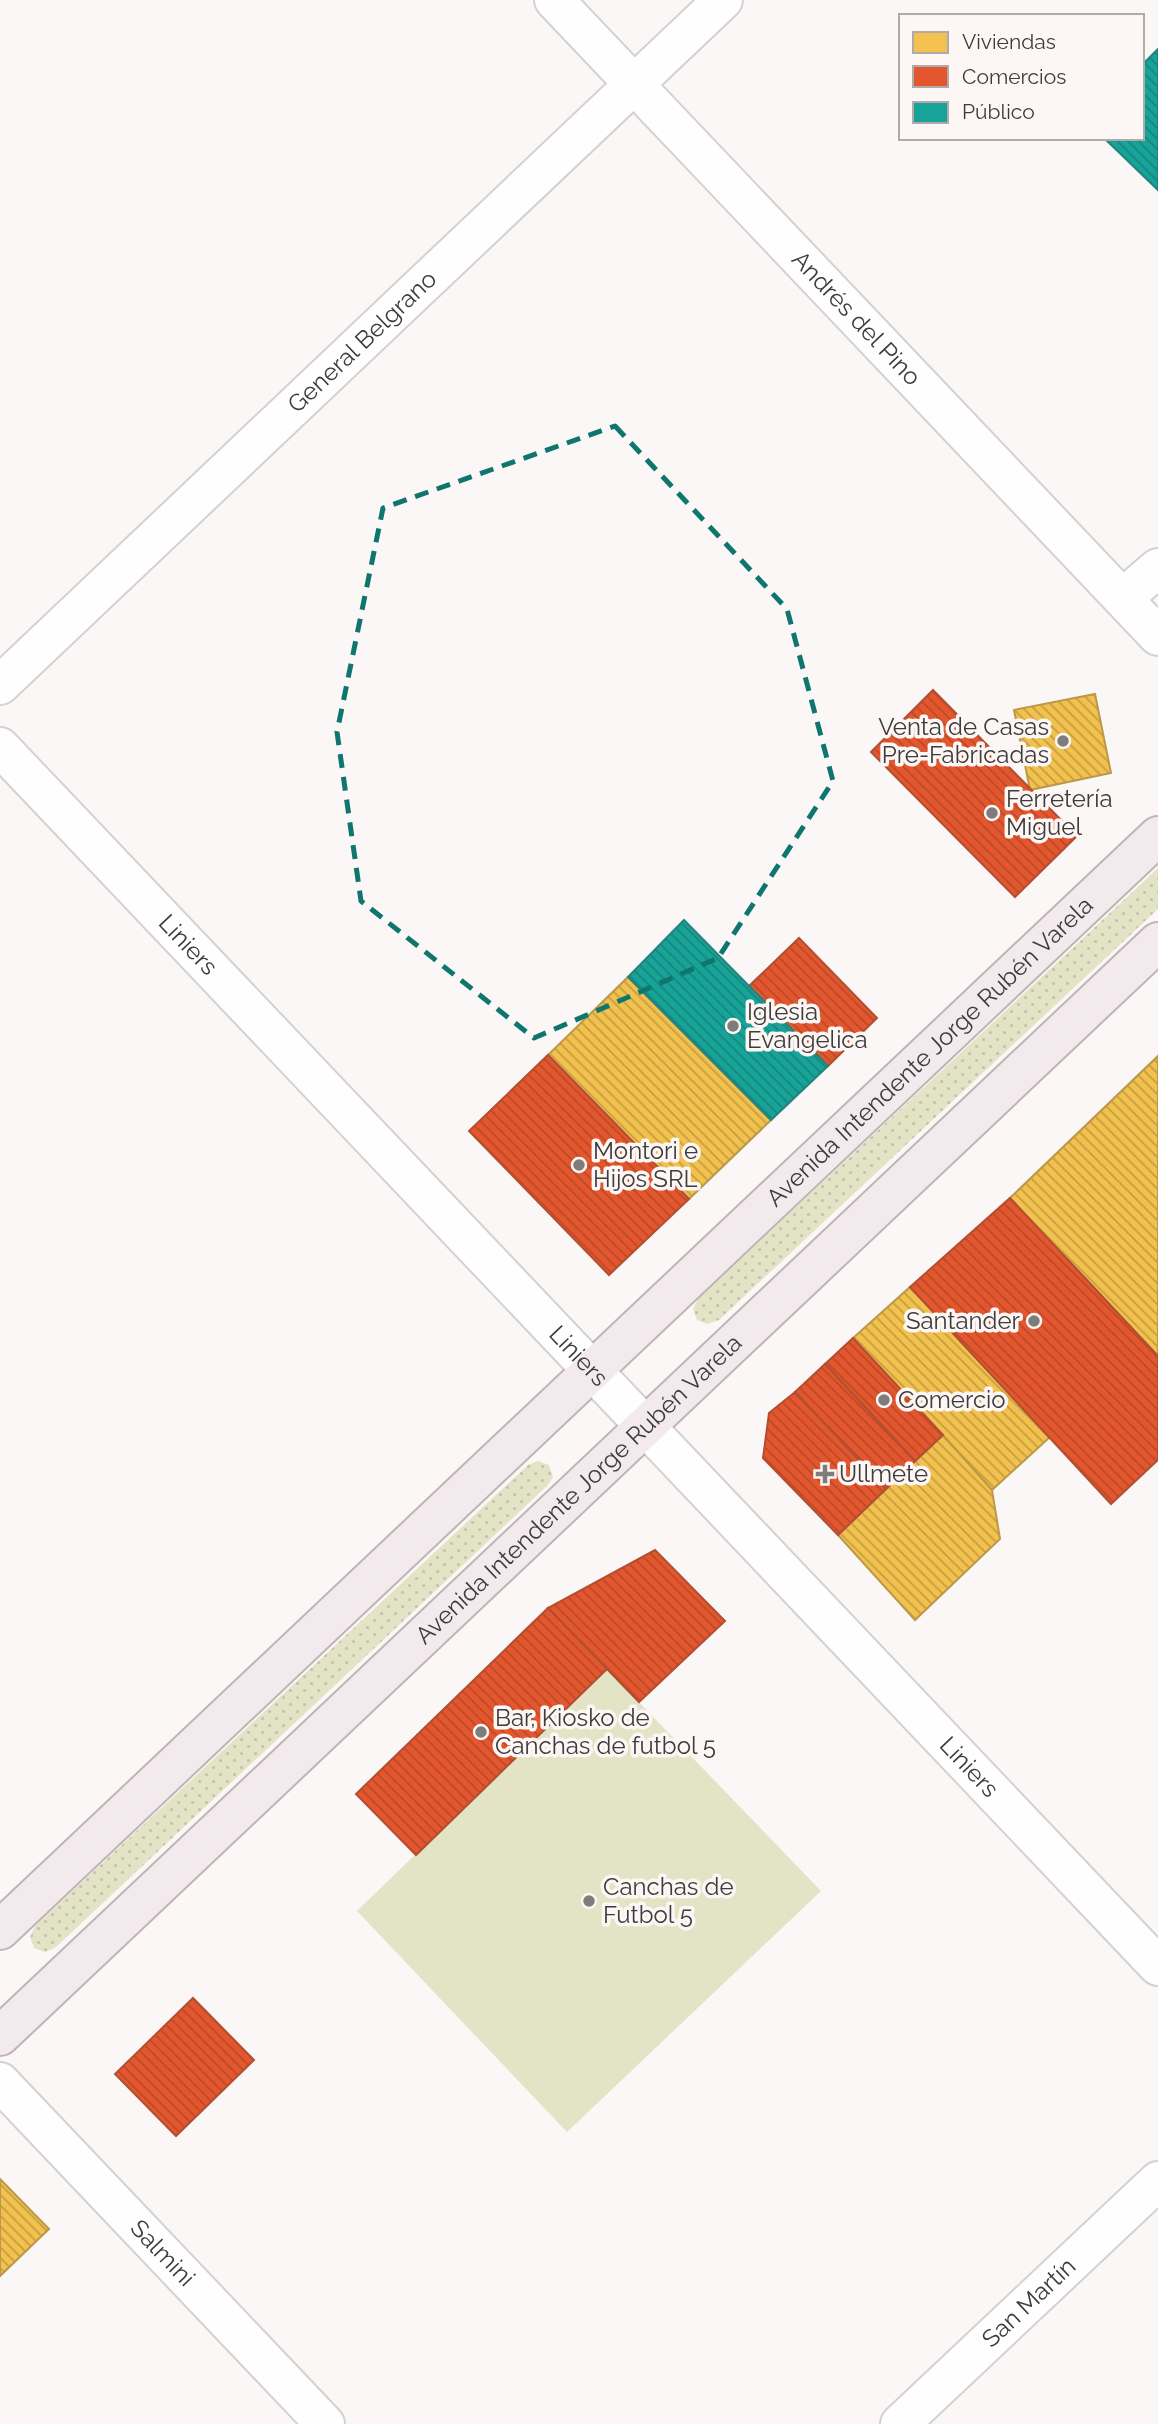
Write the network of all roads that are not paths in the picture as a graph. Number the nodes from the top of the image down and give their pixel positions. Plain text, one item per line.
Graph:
1 (554, 0) edge
2 (723, 0) edge
3 (634, 84) junction
4 (1158, 568) edge
5 (1123, 598) junction
6 (1158, 636) edge
7 (0, 685) edge
8 (0, 747) edge
9 (1158, 836) edge
10 (1158, 942) edge
11 (592, 1370) junction
12 (645, 1427) junction
13 (0, 1930) edge
14 (1158, 1966) edge
15 (0, 2036) edge
16 (0, 2082) edge
17 (1158, 2181) edge
18 (325, 2424) edge
19 (900, 2424) edge

1 - 3 street, Andrés del Pino
2 - 3 street, General Belgrano
3 - 5 street, Andrés del Pino
3 - 7 street, General Belgrano
4 - 5 street
5 - 6 street, Andrés del Pino
8 - 11 street, Liniers
9 - 11 main road, Avenida Intendente Jorge Rubén Varela
10 - 12 main road, Avenida Intendente Jorge Rubén Varela
11 - 12 street, Liniers
11 - 13 main road, Avenida Intendente Jorge Rubén Varela
12 - 14 street, Liniers
12 - 15 main road, Avenida Intendente Jorge Rubén Varela
16 - 18 street, Salmini
17 - 19 street, San Martín

